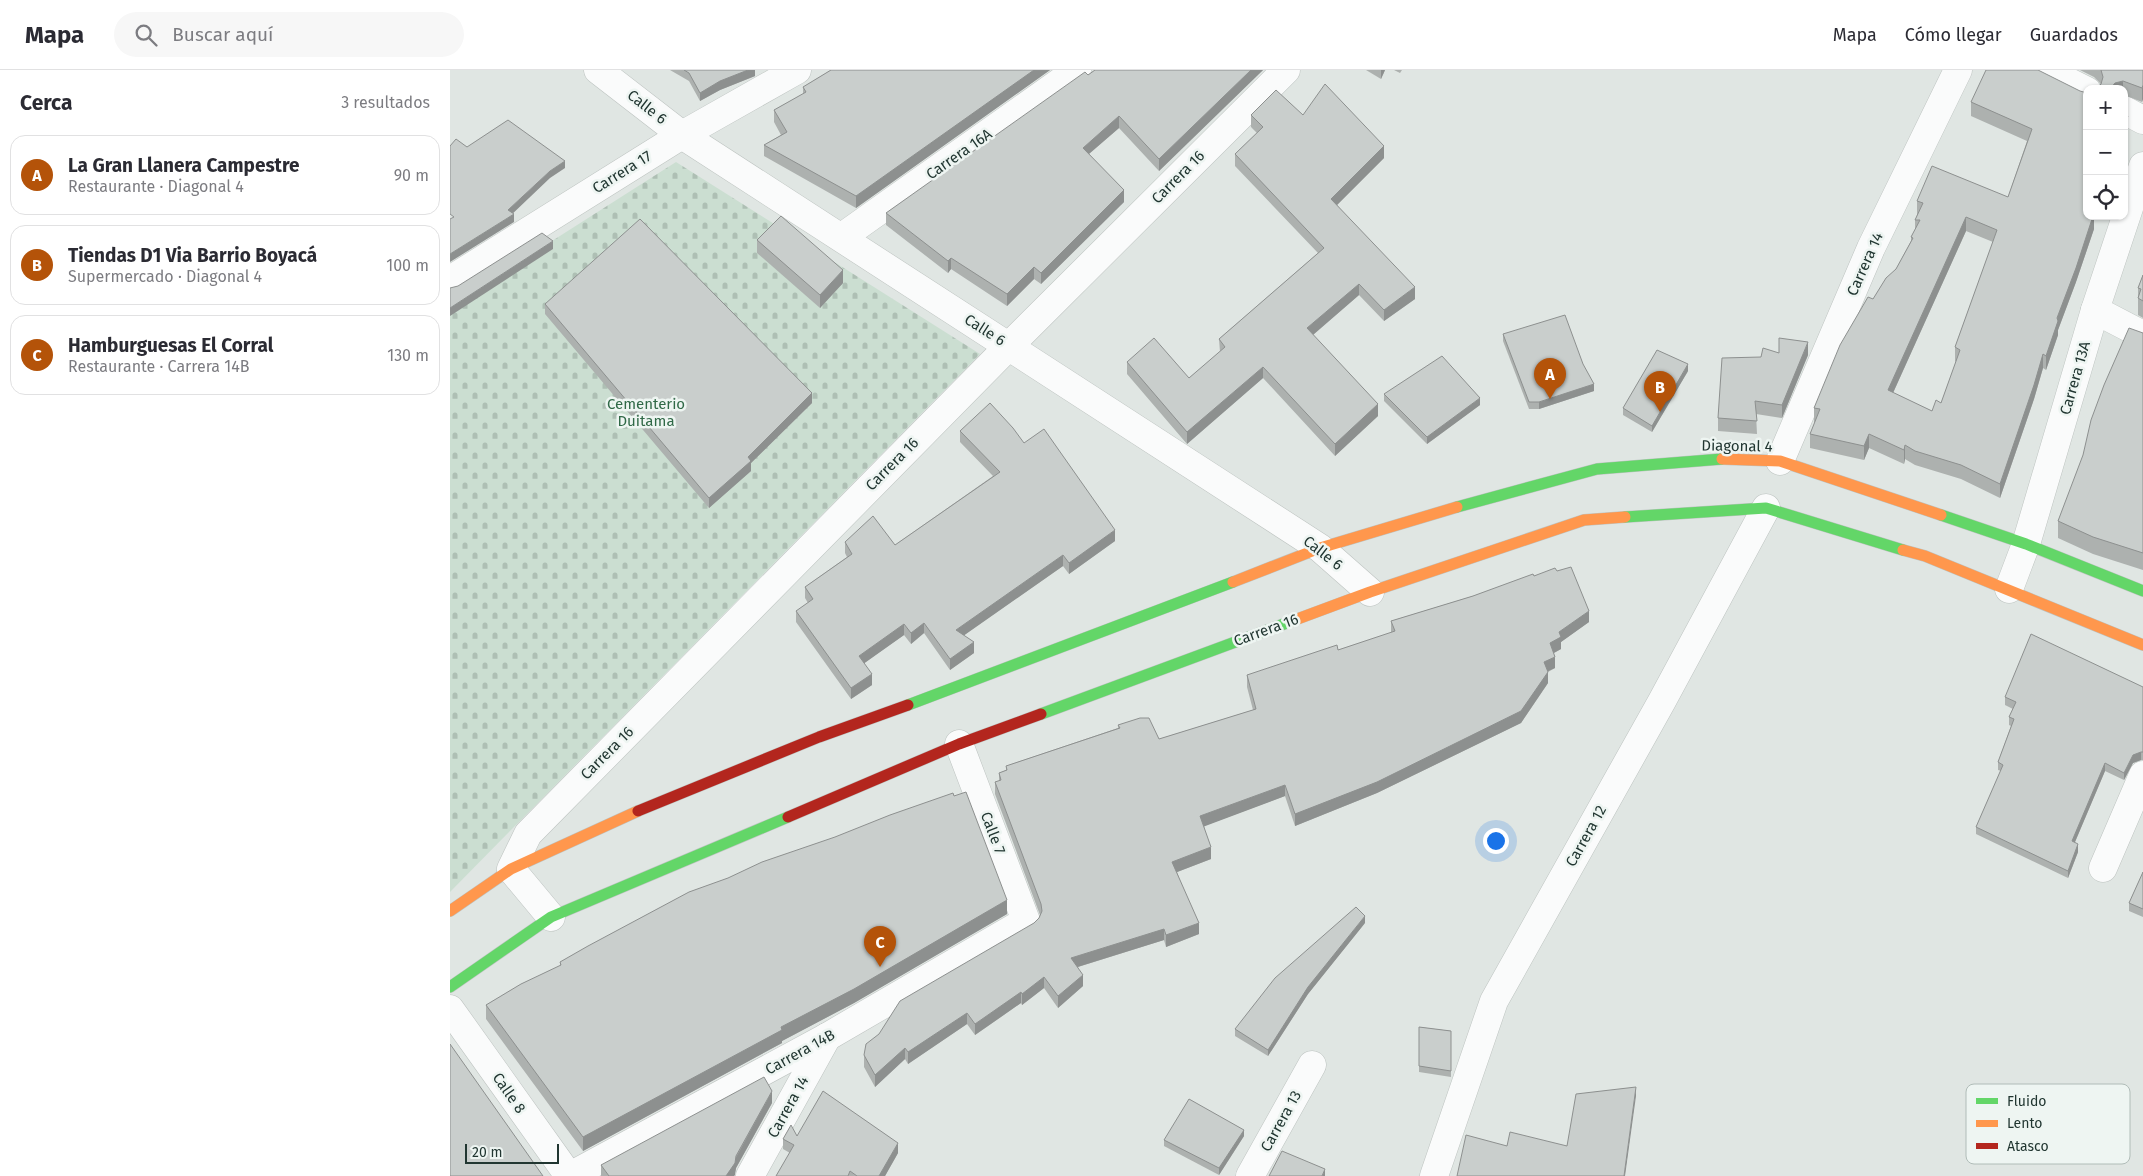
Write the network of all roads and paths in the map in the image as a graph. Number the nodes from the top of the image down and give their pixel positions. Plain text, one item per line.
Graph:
1 (598, 70) edge
2 (797, 70) edge
3 (1077, 70) edge
4 (1286, 70) edge
5 (1958, 70) edge
6 (2045, 70) edge
7 (2083, 89) edge
8 (2128, 112) edge
9 (2143, 120) edge
10 (682, 135) junction
11 (2143, 166) edge
12 (842, 238) junction
13 (450, 280) edge
14 (2095, 310) junction
15 (2143, 335) edge
16 (1009, 346) junction
17 (1780, 461) junction
18 (1766, 508) junction
19 (2026, 544) junction
20 (1320, 548) junction
21 (2009, 589) junction
22 (2143, 591) edge
23 (1370, 592) junction
24 (2143, 645) edge
25 (959, 744) junction
26 (2143, 775) edge
27 (2103, 868) dead end
28 (511, 869) junction
29 (450, 911) edge
30 (551, 917) junction
31 (1026, 921) joint
32 (450, 987) edge
33 (450, 1009) edge
34 (827, 1037) junction
35 (1312, 1065) dead end
36 (569, 1176) edge
37 (750, 1176) edge
38 (1250, 1176) edge
39 (1434, 1176) edge

1 - 10 street, Calle 6
2 - 10 street, Carrera 17
3 - 12 street, Carrera 16A
4 - 16 street, Carrera 16
5 - 17 street, Carrera 14
6 - 7 street
8 - 9 street
10 - 12 street, Calle 6
10 - 13 street, Carrera 17
11 - 14 street, Carrera 13A
12 - 16 street, Calle 6
14 - 15 street
14 - 19 street, Carrera 13A
16 - 20 street, Calle 6
16 - 28 street, Carrera 16
17 - 19 main road, Diagonal 4
17 - 20 main road, Diagonal 4
18 - 21 main road
18 - 23 main road
18 - 39 street, Carrera 12
19 - 21 street, Carrera 13A
19 - 22 main road, Diagonal 4
20 - 23 street, Calle 6
20 - 28 main road, Carrera 16
21 - 24 main road
23 - 25 main road, Carrera 16
25 - 30 main road, Carrera 16
25 - 31 street, Calle 7
26 - 27 street
28 - 29 main road, Carrera 16
28 - 30 street
30 - 32 main road, Carrera 16
31 - 34 street, Carrera 14B
33 - 36 street, Calle 8
34 - 36 street, Carrera 14B
34 - 37 street, Carrera 14
35 - 38 street, Carrera 13

